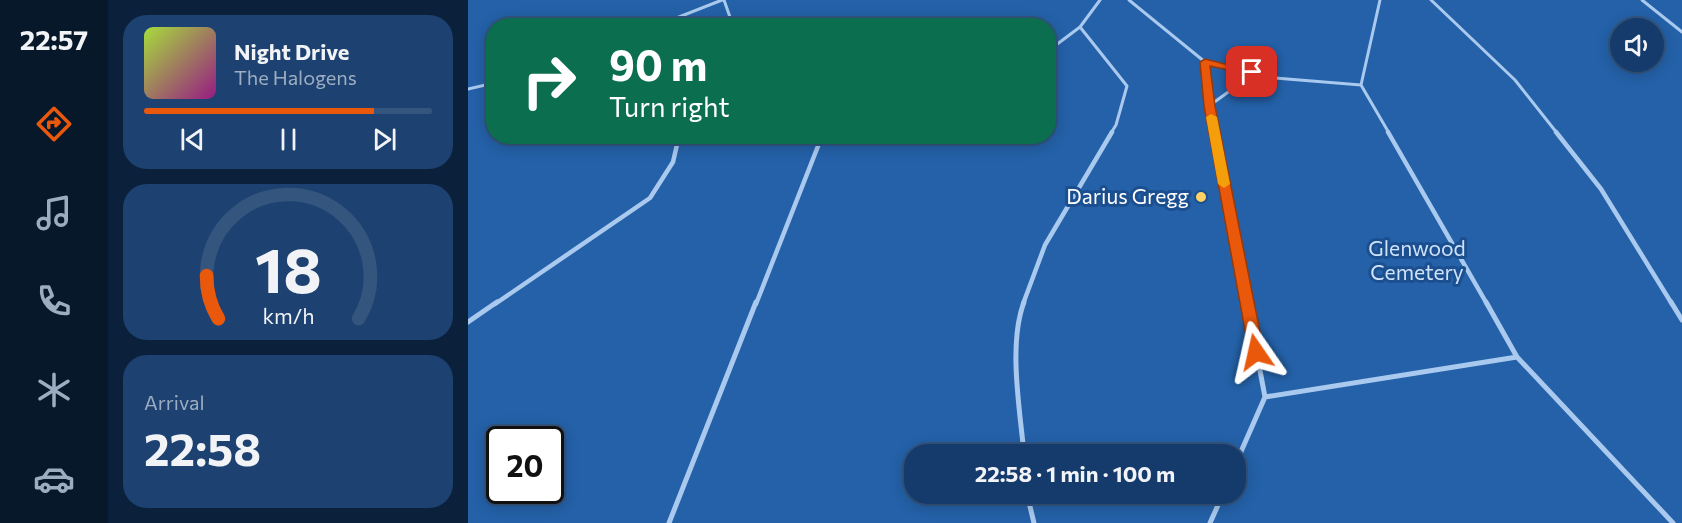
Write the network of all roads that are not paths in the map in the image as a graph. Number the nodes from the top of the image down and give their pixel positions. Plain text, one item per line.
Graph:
1 (723, 0) edge
2 (1100, 0) edge
3 (1129, 0) edge
4 (1380, 0) edge
5 (1431, 0) edge
6 (1642, 0) edge
7 (677, 18) edge
8 (730, 18) edge
9 (1080, 27) junction
10 (1682, 32) edge
11 (1056, 45) edge
12 (1205, 62) junction
13 (1275, 78) junction
14 (486, 85) edge
15 (1361, 85) junction
16 (468, 89) edge
17 (1209, 106) junction
18 (678, 144) edge
19 (819, 144) edge
20 (1682, 320) edge
21 (468, 322) edge
22 (1517, 357) junction
23 (1265, 397) junction
24 (1023, 444) edge
25 (1244, 444) edge
26 (1029, 504) edge
27 (1219, 504) edge
28 (669, 523) edge
29 (1034, 523) edge
30 (1210, 523) edge
31 (1673, 523) edge

1 - 7 lane
1 - 8 lane
2 - 9 lane
3 - 12 lane
4 - 15 lane
5 - 20 lane
6 - 10 lane
9 - 11 lane
9 - 24 lane
12 - 13 lane
12 - 17 lane
13 - 15 lane
13 - 17 lane
14 - 16 lane
15 - 22 lane
17 - 23 lane
18 - 21 lane
19 - 28 lane
22 - 23 lane
22 - 31 lane
23 - 25 lane
26 - 29 lane
27 - 30 lane

